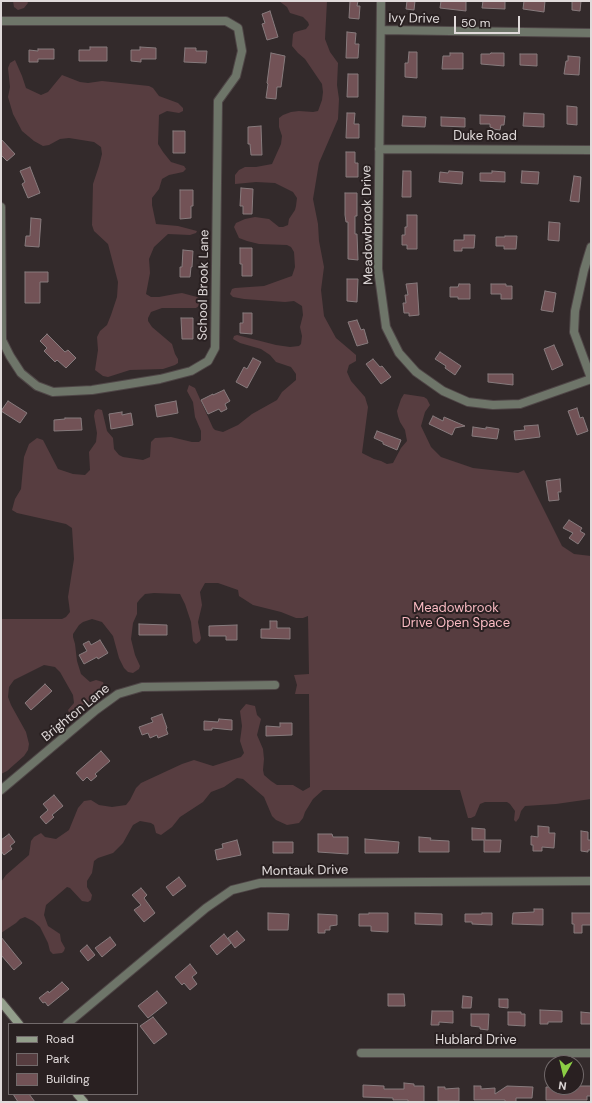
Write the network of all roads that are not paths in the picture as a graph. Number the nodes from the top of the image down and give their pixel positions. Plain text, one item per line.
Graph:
1 (381, 1) edge
2 (1, 21) edge
3 (381, 30) junction
4 (591, 33) edge
5 (380, 149) junction
6 (591, 150) edge
7 (1, 207) edge
8 (591, 247) edge
9 (591, 378) edge
10 (274, 685) dead end
11 (1, 790) edge
12 (591, 881) edge
13 (1, 1002) edge
14 (18, 1023) edge
15 (68, 1023) edge
16 (361, 1053) dead end
17 (591, 1053) edge

1 - 3 street, Meadowbrook Drive
2 - 7 street, School Brook Lane
3 - 4 street, Ivy Drive
3 - 5 street, Meadowbrook Drive
5 - 6 street, Duke Road
5 - 9 street, Meadowbrook Drive
8 - 9 street
10 - 11 street, Brighton Lane
12 - 15 street, Montauk Drive
13 - 14 street
16 - 17 street, Hublard Drive

